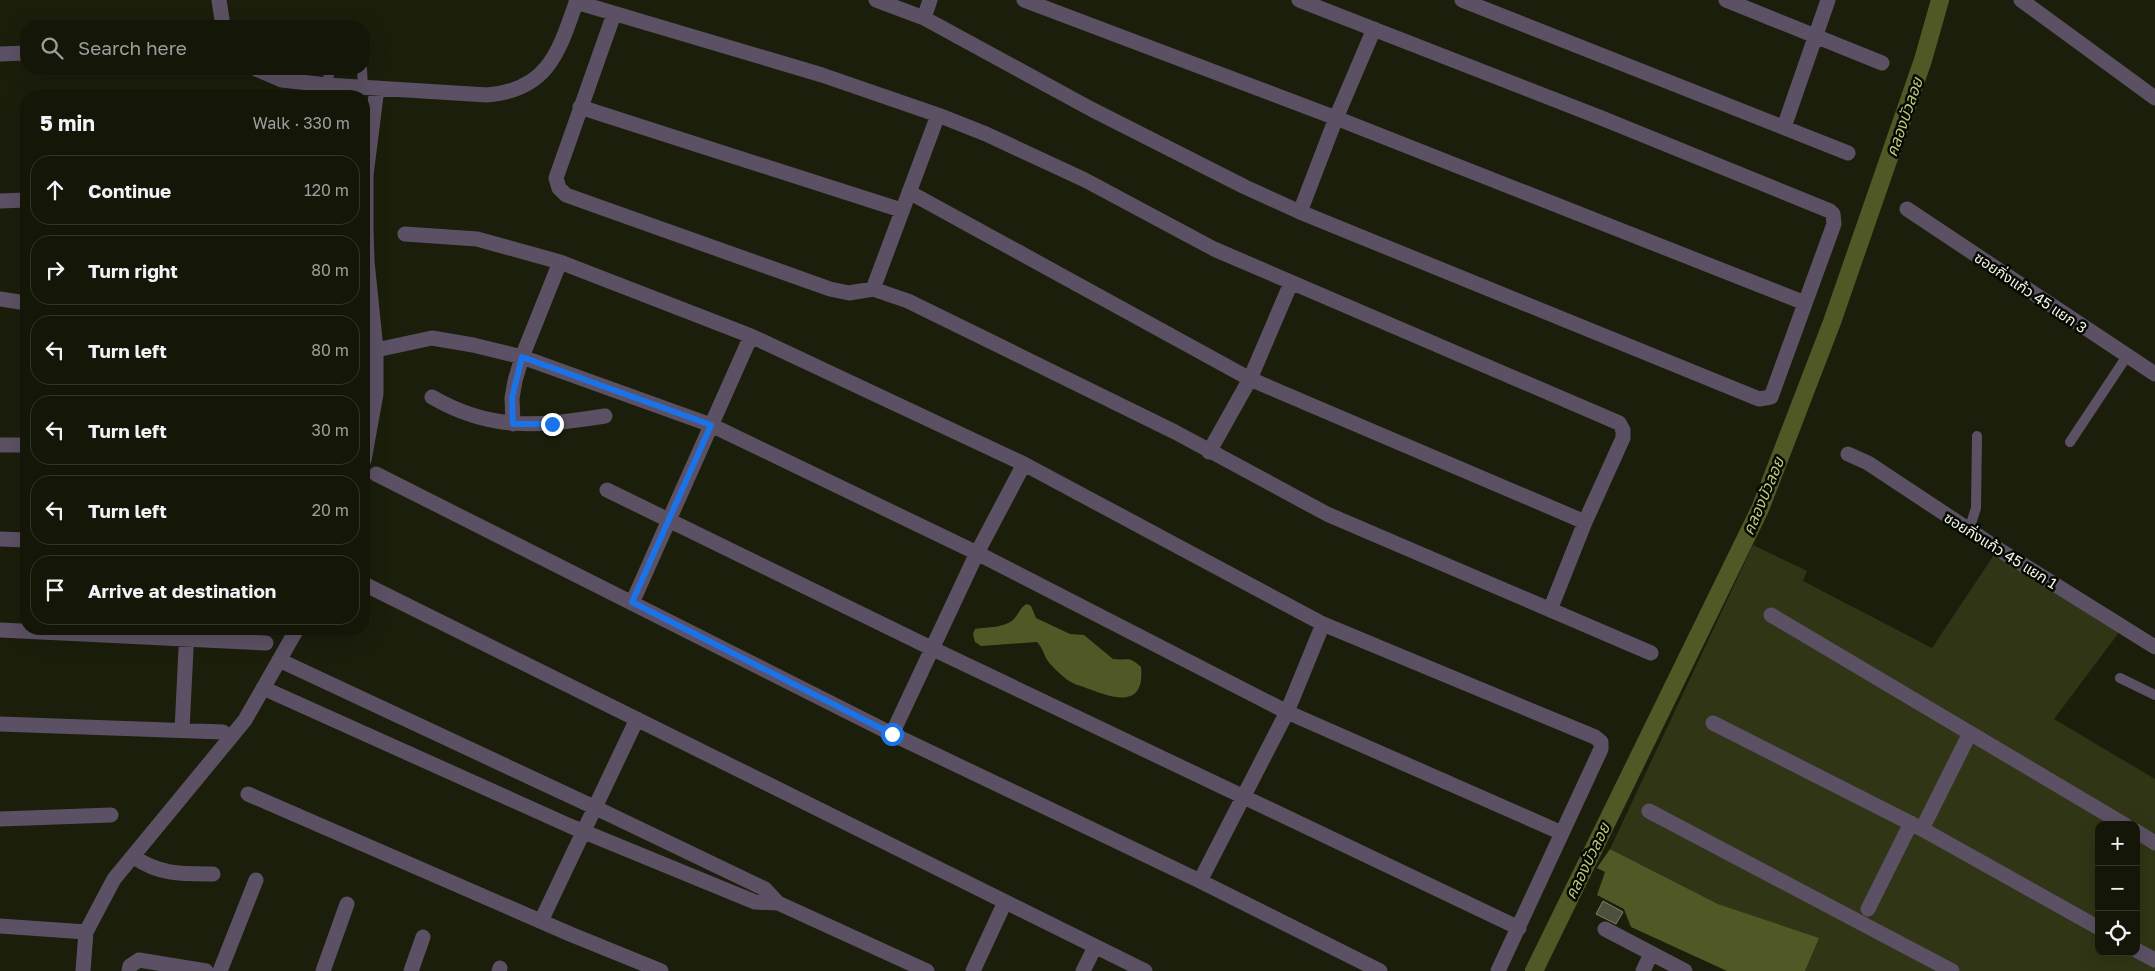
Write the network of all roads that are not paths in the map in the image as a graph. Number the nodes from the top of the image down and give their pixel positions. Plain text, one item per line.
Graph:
1 (219, 0) edge
2 (876, 0) edge
3 (930, 0) edge
4 (1024, 0) edge
5 (1299, 0) edge
6 (1462, 0) edge
7 (1726, 0) edge
8 (1828, 0) edge
9 (2021, 0) edge
10 (576, 1) edge
11 (614, 14) junction
12 (924, 18) junction
13 (221, 20) edge
14 (1374, 29) junction
15 (1816, 36) junction
16 (20, 53) edge
17 (0, 54) edge
18 (1882, 63) dead end
19 (270, 75) edge
20 (329, 75) edge
21 (365, 75) edge
22 (327, 85) junction
23 (370, 88) junction
24 (2155, 98) edge
25 (580, 107) junction
26 (938, 115) junction
27 (1336, 118) junction
28 (1784, 126) junction
29 (1848, 153) dead end
30 (909, 192) junction
31 (0, 200) edge
32 (20, 200) edge
33 (1907, 209) dead end
34 (901, 210) junction
35 (1300, 212) junction
36 (405, 234) dead end
37 (560, 262) junction
38 (1292, 283) junction
39 (873, 289) junction
40 (0, 299) edge
41 (370, 301) edge
42 (20, 302) edge
43 (1805, 303) junction
44 (751, 336) junction
45 (376, 350) junction
46 (2127, 356) junction
47 (522, 357) junction
48 (2155, 374) edge
49 (1250, 380) junction
50 (432, 397) dead end
51 (605, 416) dead end
52 (513, 424) junction
53 (711, 425) junction
54 (370, 427) edge
55 (1977, 436) dead end
56 (2070, 442) dead end
57 (0, 445) edge
58 (20, 445) edge
59 (1209, 452) junction
60 (1848, 454) dead end
61 (1024, 464) junction
62 (376, 474) dead end
63 (607, 490) dead end
64 (669, 519) junction
65 (1585, 522) junction
66 (1969, 530) junction
67 (0, 540) edge
68 (20, 540) edge
69 (976, 553) junction
70 (370, 587) edge
71 (632, 602) junction
72 (1550, 610) junction
73 (1771, 615) dead end
74 (1323, 624) junction
75 (0, 630) edge
76 (20, 630) edge
77 (186, 635) edge
78 (202, 635) edge
79 (294, 635) edge
80 (266, 643) dead end
81 (2155, 647) edge
82 (931, 648) junction
83 (1651, 653) dead end
84 (278, 660) junction
85 (2120, 678) dead end
86 (263, 688) junction
87 (2155, 696) edge
88 (1287, 712) junction
89 (637, 720) junction
90 (1713, 723) dead end
91 (0, 724) edge
92 (182, 730) junction
93 (222, 732) dead end
94 (1970, 733) junction
95 (892, 734) junction
96 (248, 794) dead end
97 (1243, 796) junction
98 (596, 808) junction
99 (1649, 811) dead end
100 (111, 815) dead end
101 (0, 819) edge
102 (2118, 821) edge
103 (1916, 826) junction
104 (584, 832) junction
105 (1562, 834) junction
106 (2140, 834) edge
107 (2155, 842) edge
108 (134, 857) junction
109 (213, 874) dead end
110 (256, 880) dead end
111 (1200, 882) junction
112 (1005, 902) junction
113 (778, 903) junction
114 (347, 904) dead end
115 (1868, 909) dead end
116 (541, 921) junction
117 (0, 926) edge
118 (2095, 926) edge
119 (1518, 928) junction
120 (1605, 929) dead end
121 (86, 932) junction
122 (423, 937) dead end
123 (1095, 947) junction
124 (2140, 952) edge
125 (1652, 954) junction
126 (2155, 960) edge
127 (83, 971) edge
128 (129, 971) edge
129 (206, 971) edge
130 (220, 971) edge
131 (323, 971) edge
132 (411, 971) edge
133 (660, 971) edge
134 (927, 971) edge
135 (973, 971) edge
136 (1083, 971) edge
137 (1145, 971) edge
138 (1380, 971) edge
139 (1498, 971) edge
140 (1643, 971) edge
141 (1685, 971) edge
142 (1952, 971) edge

1 - 13 street
2 - 12 street
3 - 12 street
4 - 27 street
5 - 14 street
6 - 28 street
7 - 15 street
8 - 15 street
9 - 24 street
10 - 11 street
10 - 23 street
11 - 25 street
11 - 26 street
12 - 35 street
14 - 27 street
14 - 43 street
15 - 18 street
15 - 28 street
16 - 17 street
19 - 22 street
20 - 22 lane
21 - 23 lane
22 - 23 street
25 - 34 street
25 - 39 street
26 - 30 street
26 - 38 street
27 - 35 street
27 - 43 street
28 - 29 street
30 - 34 street
30 - 49 street
31 - 32 street
33 - 46 street, ซอยกิ่งแก้ว 45 แยก 3
34 - 39 street
35 - 43 street
36 - 37 street
37 - 44 street
37 - 47 street
38 - 49 street
38 - 65 street
39 - 59 street
40 - 42 street
41 - 45 street
44 - 53 street
44 - 61 street
45 - 47 street
45 - 54 street
46 - 48 street, ซอยกิ่งแก้ว 45 แยก 3
46 - 56 lane
47 - 52 street
47 - 53 street
49 - 59 street
49 - 65 street
50 - 52 street
51 - 52 street
53 - 64 street
53 - 69 street
55 - 66 lane
57 - 58 street
59 - 72 street
60 - 66 street, ซอยกิ่งแก้ว 45 แยก 1
61 - 69 street
61 - 74 street
62 - 71 street
63 - 64 street
64 - 71 street
64 - 82 street
65 - 72 street
66 - 81 street, ซอยกิ่งแก้ว 45 แยก 1
67 - 68 street
69 - 82 street
69 - 88 street
70 - 89 street
71 - 95 street
72 - 83 street
73 - 94 street
74 - 88 street
74 - 105 street
75 - 76 street
77 - 92 street
78 - 80 street
79 - 84 street
82 - 95 street
82 - 97 street
84 - 86 street
84 - 98 street
85 - 87 lane
86 - 104 street
86 - 108 street
88 - 97 street
88 - 105 street
89 - 98 street
89 - 112 street
90 - 103 street
91 - 92 street
92 - 93 street
94 - 102 street
94 - 103 street
95 - 111 street
96 - 116 street
97 - 111 street
97 - 119 street
98 - 104 street
98 - 113 street
99 - 142 street
100 - 101 street
103 - 115 street
103 - 118 street
104 - 113 street
104 - 116 street
105 - 119 street
106 - 107 street
108 - 109 street
108 - 121 street
110 - 130 street
111 - 138 street
112 - 123 street
112 - 135 street
113 - 134 street
114 - 131 street
116 - 133 street
117 - 121 street
119 - 139 street
120 - 125 street
121 - 127 street
122 - 132 street
123 - 136 street
123 - 137 street
124 - 126 street
125 - 140 street
125 - 141 street
128 - 129 street

